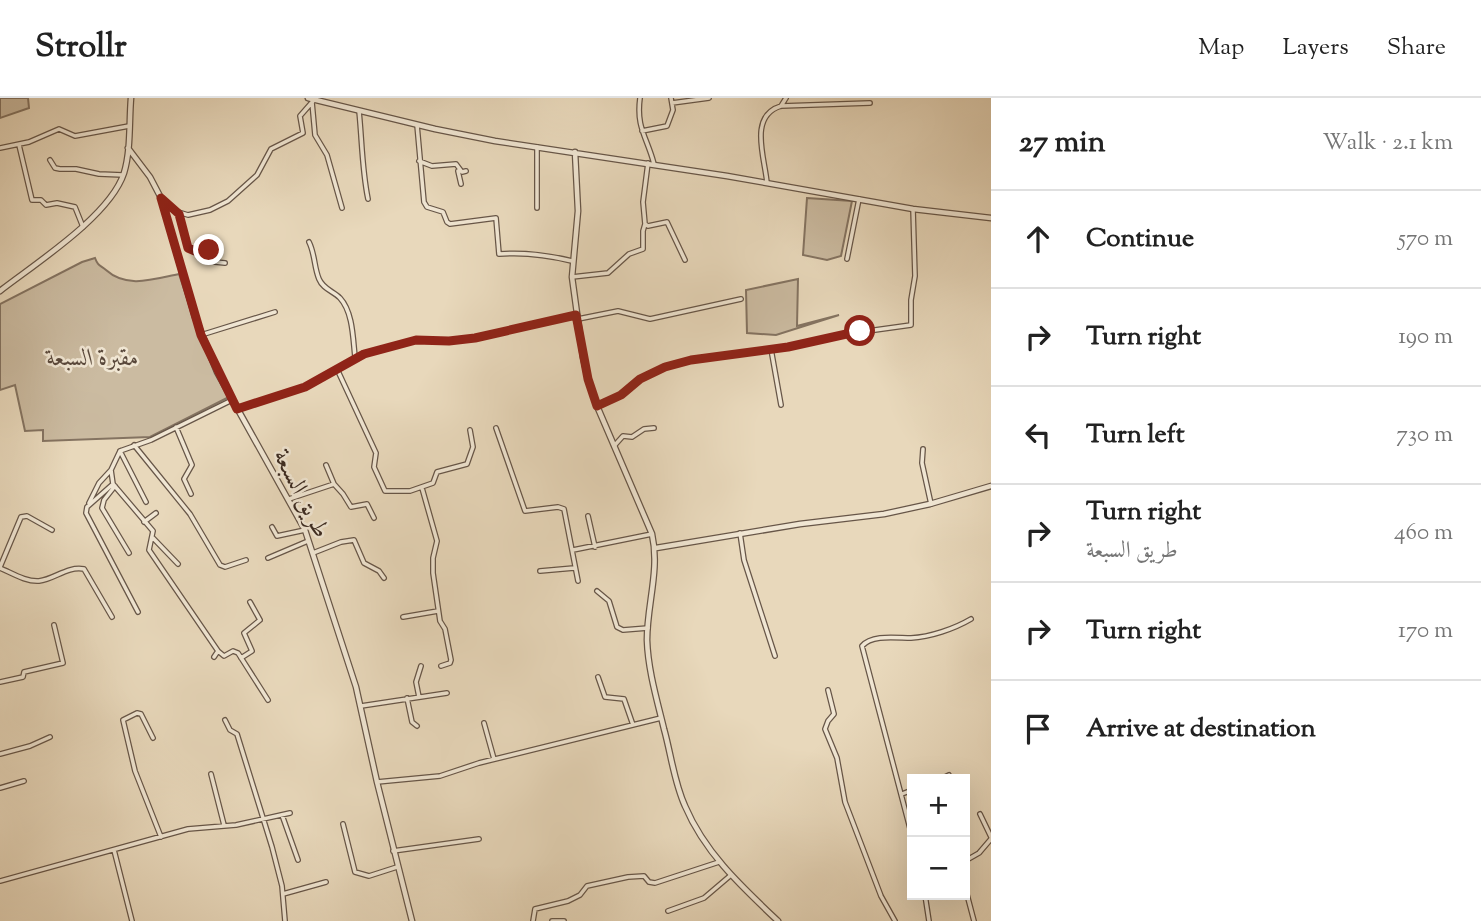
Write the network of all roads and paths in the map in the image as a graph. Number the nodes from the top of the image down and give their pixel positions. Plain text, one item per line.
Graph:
1 (131, 98) edge
2 (640, 98) edge
3 (709, 98) edge
4 (786, 98) edge
5 (312, 100) edge
6 (323, 100) edge
7 (672, 100) edge
8 (870, 103) dead end
9 (781, 106) junction
10 (359, 111) junction
11 (417, 125) junction
12 (129, 126) junction
13 (642, 131) junction
14 (19, 145) junction
15 (537, 147) junction
16 (0, 148) edge
17 (128, 148) junction
18 (575, 152) junction
19 (50, 160) dead end
20 (419, 161) junction
21 (651, 164) junction
22 (458, 169) junction
23 (466, 171) dead end
24 (124, 175) junction
25 (766, 183) junction
26 (461, 184) dead end
27 (161, 198) junction
28 (368, 198) dead end
29 (859, 199) junction
30 (342, 208) dead end
31 (537, 208) dead end
32 (913, 209) junction
33 (179, 214) junction
34 (991, 218) edge
35 (645, 224) junction
36 (83, 226) junction
37 (309, 242) dead end
38 (847, 259) dead end
39 (685, 260) dead end
40 (572, 261) junction
41 (225, 263) dead end
42 (572, 277) junction
43 (0, 291) edge
44 (741, 299) dead end
45 (275, 312) dead end
46 (577, 317) junction
47 (201, 335) junction
48 (771, 349) junction
49 (355, 357) junction
50 (337, 369) junction
51 (232, 400) junction
52 (781, 405) dead end
53 (597, 406) junction
54 (237, 409) junction
55 (176, 427) junction
56 (496, 428) dead end
57 (654, 428) dead end
58 (470, 430) dead end
59 (134, 445) junction
60 (614, 446) junction
61 (923, 449) dead end
62 (120, 451) junction
63 (326, 465) dead end
64 (111, 470) junction
65 (334, 484) junction
66 (114, 485) junction
67 (991, 486) edge
68 (422, 488) junction
69 (191, 494) dead end
70 (289, 499) junction
71 (146, 502) dead end
72 (931, 504) junction
73 (89, 505) junction
74 (156, 513) dead end
75 (588, 516) dead end
76 (374, 518) dead end
77 (144, 522) junction
78 (272, 527) dead end
79 (52, 530) dead end
80 (305, 530) junction
81 (740, 533) junction
82 (652, 534) junction
83 (153, 538) junction
84 (309, 541) junction
85 (594, 547) junction
86 (656, 548) junction
87 (573, 550) junction
88 (128, 553) dead end
89 (313, 553) junction
90 (268, 558) dead end
91 (246, 560) dead end
92 (178, 564) dead end
93 (0, 568) edge
94 (574, 568) junction
95 (540, 571) dead end
96 (384, 578) dead end
97 (578, 581) dead end
98 (597, 591) dead end
99 (250, 601) dead end
100 (438, 611) junction
101 (138, 612) dead end
102 (112, 617) dead end
103 (403, 617) dead end
104 (971, 619) dead end
105 (54, 625) dead end
106 (648, 628) junction
107 (218, 651) junction
108 (775, 656) dead end
109 (214, 657) dead end
110 (241, 658) junction
111 (421, 666) dead end
112 (441, 667) dead end
113 (598, 677) dead end
114 (0, 682) edge
115 (828, 690) dead end
116 (447, 694) dead end
117 (419, 696) junction
118 (407, 698) junction
119 (268, 700) dead end
120 (361, 706) junction
121 (661, 718) junction
122 (225, 720) dead end
123 (484, 723) dead end
124 (633, 725) junction
125 (417, 726) dead end
126 (50, 737) dead end
127 (153, 738) dead end
128 (0, 754) edge
129 (494, 760) junction
130 (211, 774) dead end
131 (24, 780) dead end
132 (377, 782) junction
133 (0, 788) edge
134 (907, 792) edge
135 (902, 794) junction
136 (290, 813) dead end
137 (980, 814) dead end
138 (282, 815) junction
139 (907, 815) edge
140 (263, 820) junction
141 (343, 824) dead end
142 (224, 825) junction
143 (161, 837) junction
144 (991, 838) edge
145 (479, 839) dead end
146 (114, 850) junction
147 (393, 851) junction
148 (970, 858) edge
149 (298, 860) dead end
150 (719, 862) junction
151 (397, 867) junction
152 (731, 875) junction
153 (0, 881) edge
154 (327, 882) dead end
155 (283, 894) junction
156 (926, 900) edge
157 (968, 900) edge
158 (668, 911) dead end
159 (776, 920) edge
160 (132, 921) edge
161 (285, 921) edge
162 (412, 921) edge
163 (533, 921) edge
164 (552, 921) edge
165 (564, 921) edge
166 (895, 921) edge
167 (929, 921) edge
168 (974, 921) edge

1 - 12 street
2 - 13 street
3 - 7 street
4 - 9 street
5 - 6 street
5 - 30 street
5 - 33 street
6 - 10 street
7 - 13 street
8 - 9 street
9 - 25 street
10 - 11 street
10 - 28 street
11 - 15 street
11 - 20 street
12 - 14 street
12 - 17 street
13 - 21 street
14 - 16 street
14 - 36 street
15 - 18 street
15 - 31 street
17 - 24 street
17 - 27 street, طريق السبعة
18 - 21 street
18 - 40 street
19 - 24 street
20 - 22 street
20 - 40 street
21 - 25 street
21 - 35 street
22 - 23 street
22 - 26 street
24 - 36 street
25 - 29 street
27 - 33 street
27 - 47 street, طريق السبعة
29 - 32 street
29 - 38 street
32 - 34 street
32 - 48 street
33 - 41 street
35 - 39 street
35 - 42 street
36 - 43 street
37 - 49 street
40 - 42 street
42 - 46 street
44 - 46 street
45 - 47 street
46 - 49 street
46 - 53 street
47 - 51 street, طريق السبعة
48 - 52 street
48 - 53 street
49 - 50 street
50 - 54 street
50 - 68 street
51 - 54 street, طريق السبعة
51 - 55 street
53 - 60 street
54 - 70 street, طريق السبعة
55 - 59 street
55 - 69 street
56 - 87 street
57 - 60 street
58 - 68 street
59 - 62 street
59 - 91 street
60 - 82 street
61 - 72 street
62 - 64 street
62 - 71 street
63 - 65 street
64 - 66 street
64 - 73 street
65 - 70 street
65 - 76 street
66 - 73 street
66 - 77 street
66 - 88 street
67 - 72 street
68 - 100 street
70 - 80 street, طريق السبعة
72 - 81 street
73 - 101 street
74 - 77 street
75 - 85 street
77 - 83 street
78 - 80 street
79 - 93 street
80 - 84 street, طريق السبعة
81 - 86 street
81 - 108 street
82 - 85 street
82 - 86 street
83 - 92 street
83 - 107 street
84 - 89 street, طريق السبعة
84 - 90 street
85 - 87 street
86 - 106 street
87 - 94 street
89 - 96 street
89 - 120 street, طريق السبعة
93 - 102 street
94 - 95 street
94 - 97 street
98 - 106 street
99 - 110 street
100 - 103 street
100 - 112 street
104 - 135 street
105 - 114 street
106 - 121 street
107 - 109 street
107 - 110 street
110 - 119 street
111 - 117 street
113 - 124 street
115 - 166 street
116 - 117 street
117 - 118 street
118 - 120 street
118 - 125 street
120 - 132 street, طريق السبعة
121 - 124 street
121 - 150 street
122 - 140 street
123 - 129 street
124 - 129 street
126 - 128 street
127 - 143 street
129 - 132 street
130 - 142 street
131 - 133 street
132 - 147 street, طريق السبعة
134 - 135 street
135 - 139 street
136 - 138 street
137 - 144 street
138 - 140 street
138 - 149 street
140 - 142 street
140 - 155 street
141 - 151 street
142 - 143 street
143 - 146 street
144 - 148 street
145 - 147 street
146 - 153 street
146 - 160 street
147 - 151 street, طريق السبعة
150 - 152 street
150 - 163 street
151 - 162 street, طريق السبعة
152 - 158 street
152 - 159 street
154 - 155 street
155 - 161 street
156 - 167 street
157 - 168 street
164 - 165 street

